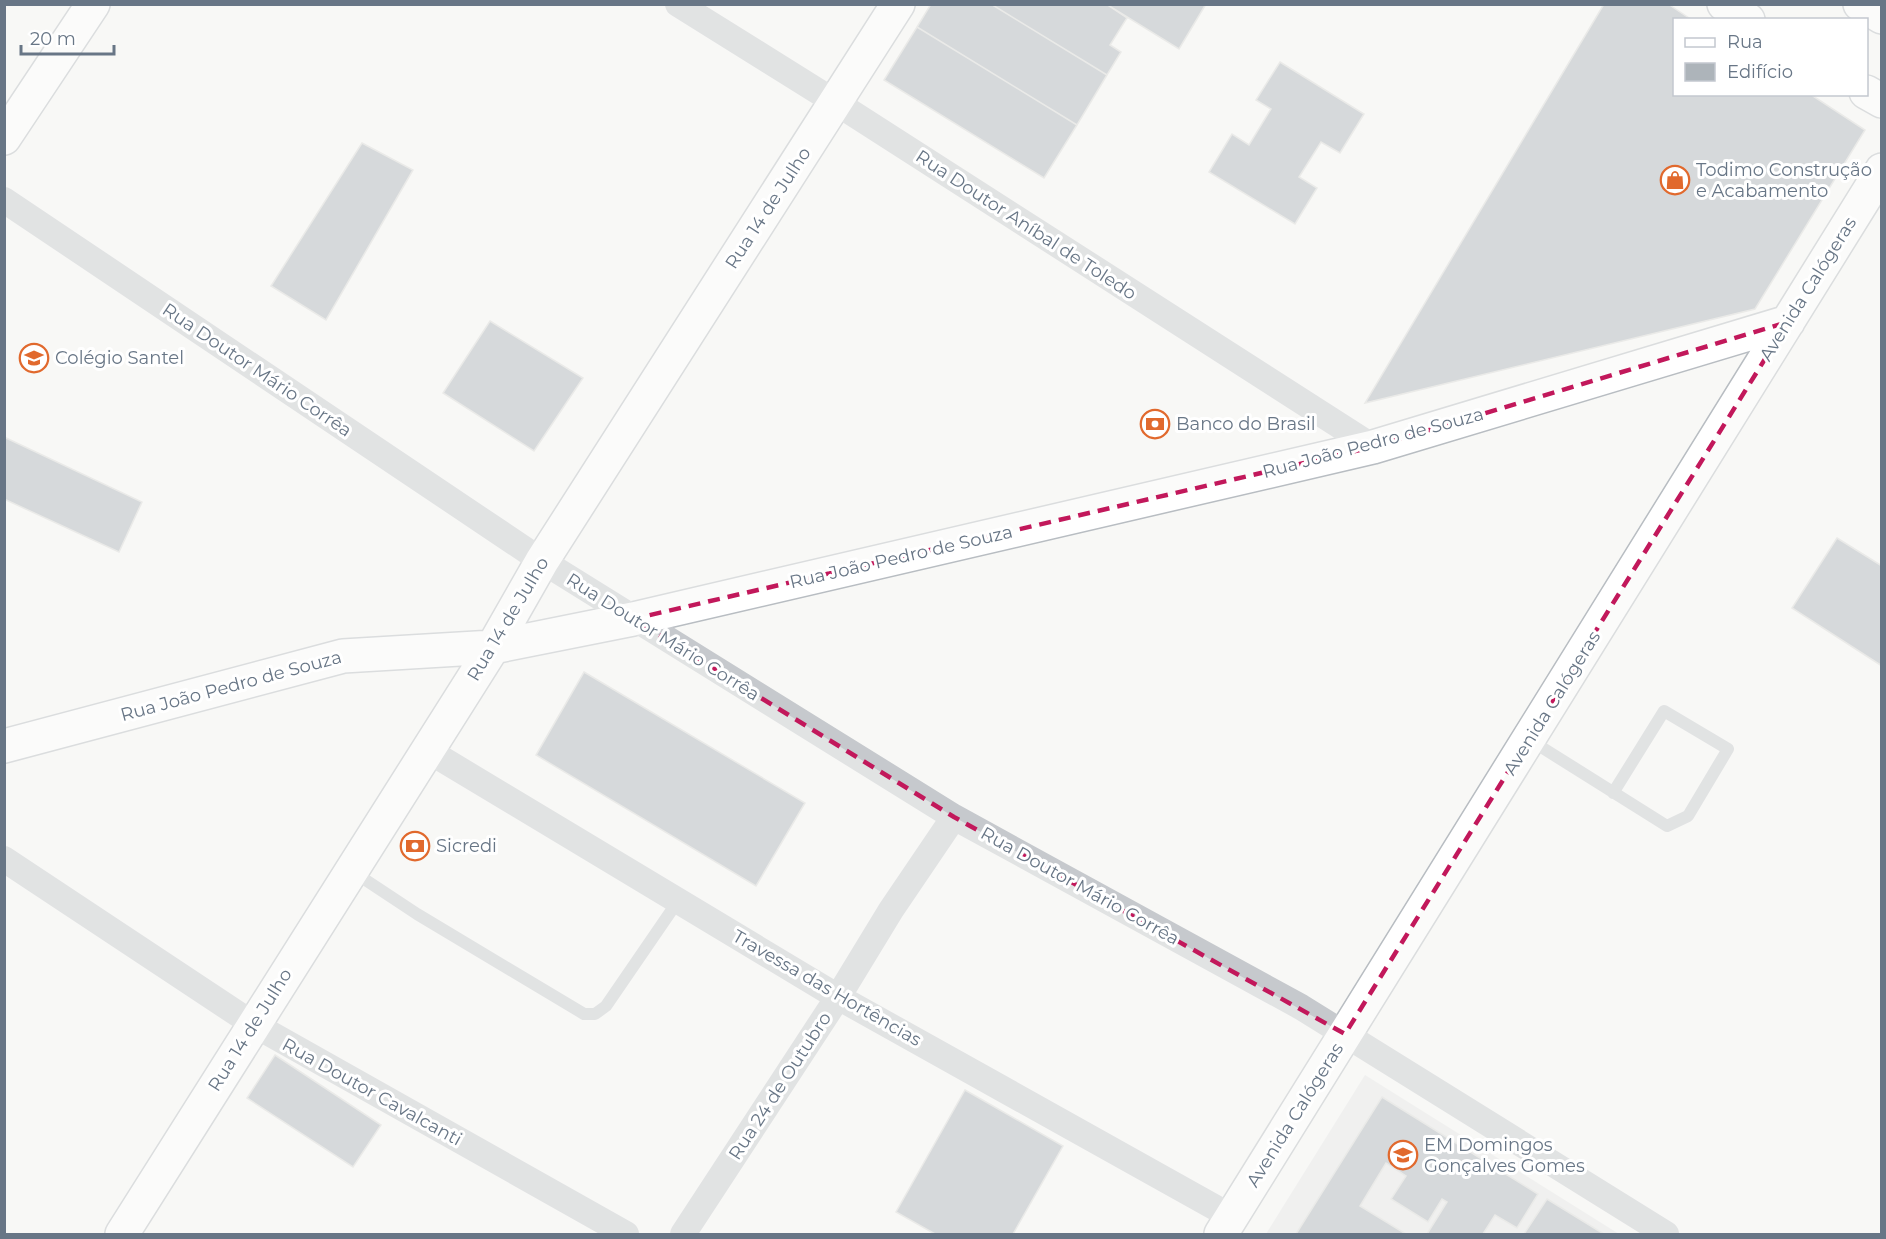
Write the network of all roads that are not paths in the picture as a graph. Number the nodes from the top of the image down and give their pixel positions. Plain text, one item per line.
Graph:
1 (93, 4) edge
2 (678, 4) edge
3 (898, 4) edge
4 (1724, 4) edge
5 (1860, 4) edge
6 (1881, 17) edge
7 (1745, 18) edge
8 (1868, 93) edge
9 (1881, 101) edge
10 (835, 102) junction
11 (4, 138) edge
12 (1881, 170) edge
13 (4, 200) edge
14 (1788, 322) junction
15 (1373, 447) junction
16 (542, 561) junction
17 (633, 619) junction
18 (493, 647) junction
19 (1530, 740) junction
20 (4, 746) edge
21 (427, 750) junction
22 (1613, 793) junction
23 (954, 817) junction
24 (4, 859) edge
25 (351, 870) junction
26 (678, 901) junction
27 (838, 997) junction
28 (253, 1024) junction
29 (1345, 1034) junction
30 (1227, 1226) edge
31 (122, 1234) edge
32 (626, 1234) edge
33 (684, 1234) edge
34 (1666, 1234) edge

1 - 11 main road
2 - 10 street, Rua Doutor Aníbal de Toledo
3 - 10 main road, Rua 14 de Julho
4 - 7 main road
5 - 6 main road
8 - 9 main road
10 - 15 street, Rua Doutor Aníbal de Toledo
10 - 16 main road, Rua 14 de Julho
12 - 14 main road, Avenida Calógeras
13 - 16 street, Rua Doutor Mário Corrêa
14 - 15 main road, Rua João Pedro de Souza
14 - 19 main road, Avenida Calógeras
15 - 17 main road, Rua João Pedro de Souza
16 - 17 street, Rua Doutor Mário Corrêa
16 - 18 main road, Rua 14 de Julho
17 - 18 main road, Rua João Pedro de Souza
17 - 23 street, Rua Doutor Mário Corrêa
18 - 20 main road, Rua João Pedro de Souza
18 - 21 main road, Rua 14 de Julho
19 - 22 lane
19 - 29 main road, Avenida Calógeras
21 - 25 main road, Rua 14 de Julho
21 - 26 street, Travessa das Hortências
22 - 22 lane
23 - 27 street, Rua 24 de Outubro
23 - 29 street, Rua Doutor Mário Corrêa
24 - 28 street, Rua Doutor Cavalcanti
25 - 26 lane
25 - 28 main road, Rua 14 de Julho
26 - 27 street, Travessa das Hortências
27 - 30 street, Travessa das Hortências
27 - 33 street, Rua 24 de Outubro
28 - 31 main road, Rua 14 de Julho
28 - 32 street, Rua Doutor Cavalcanti
29 - 30 main road, Avenida Calógeras
29 - 34 street, Rua Doutor Mário Corrêa

